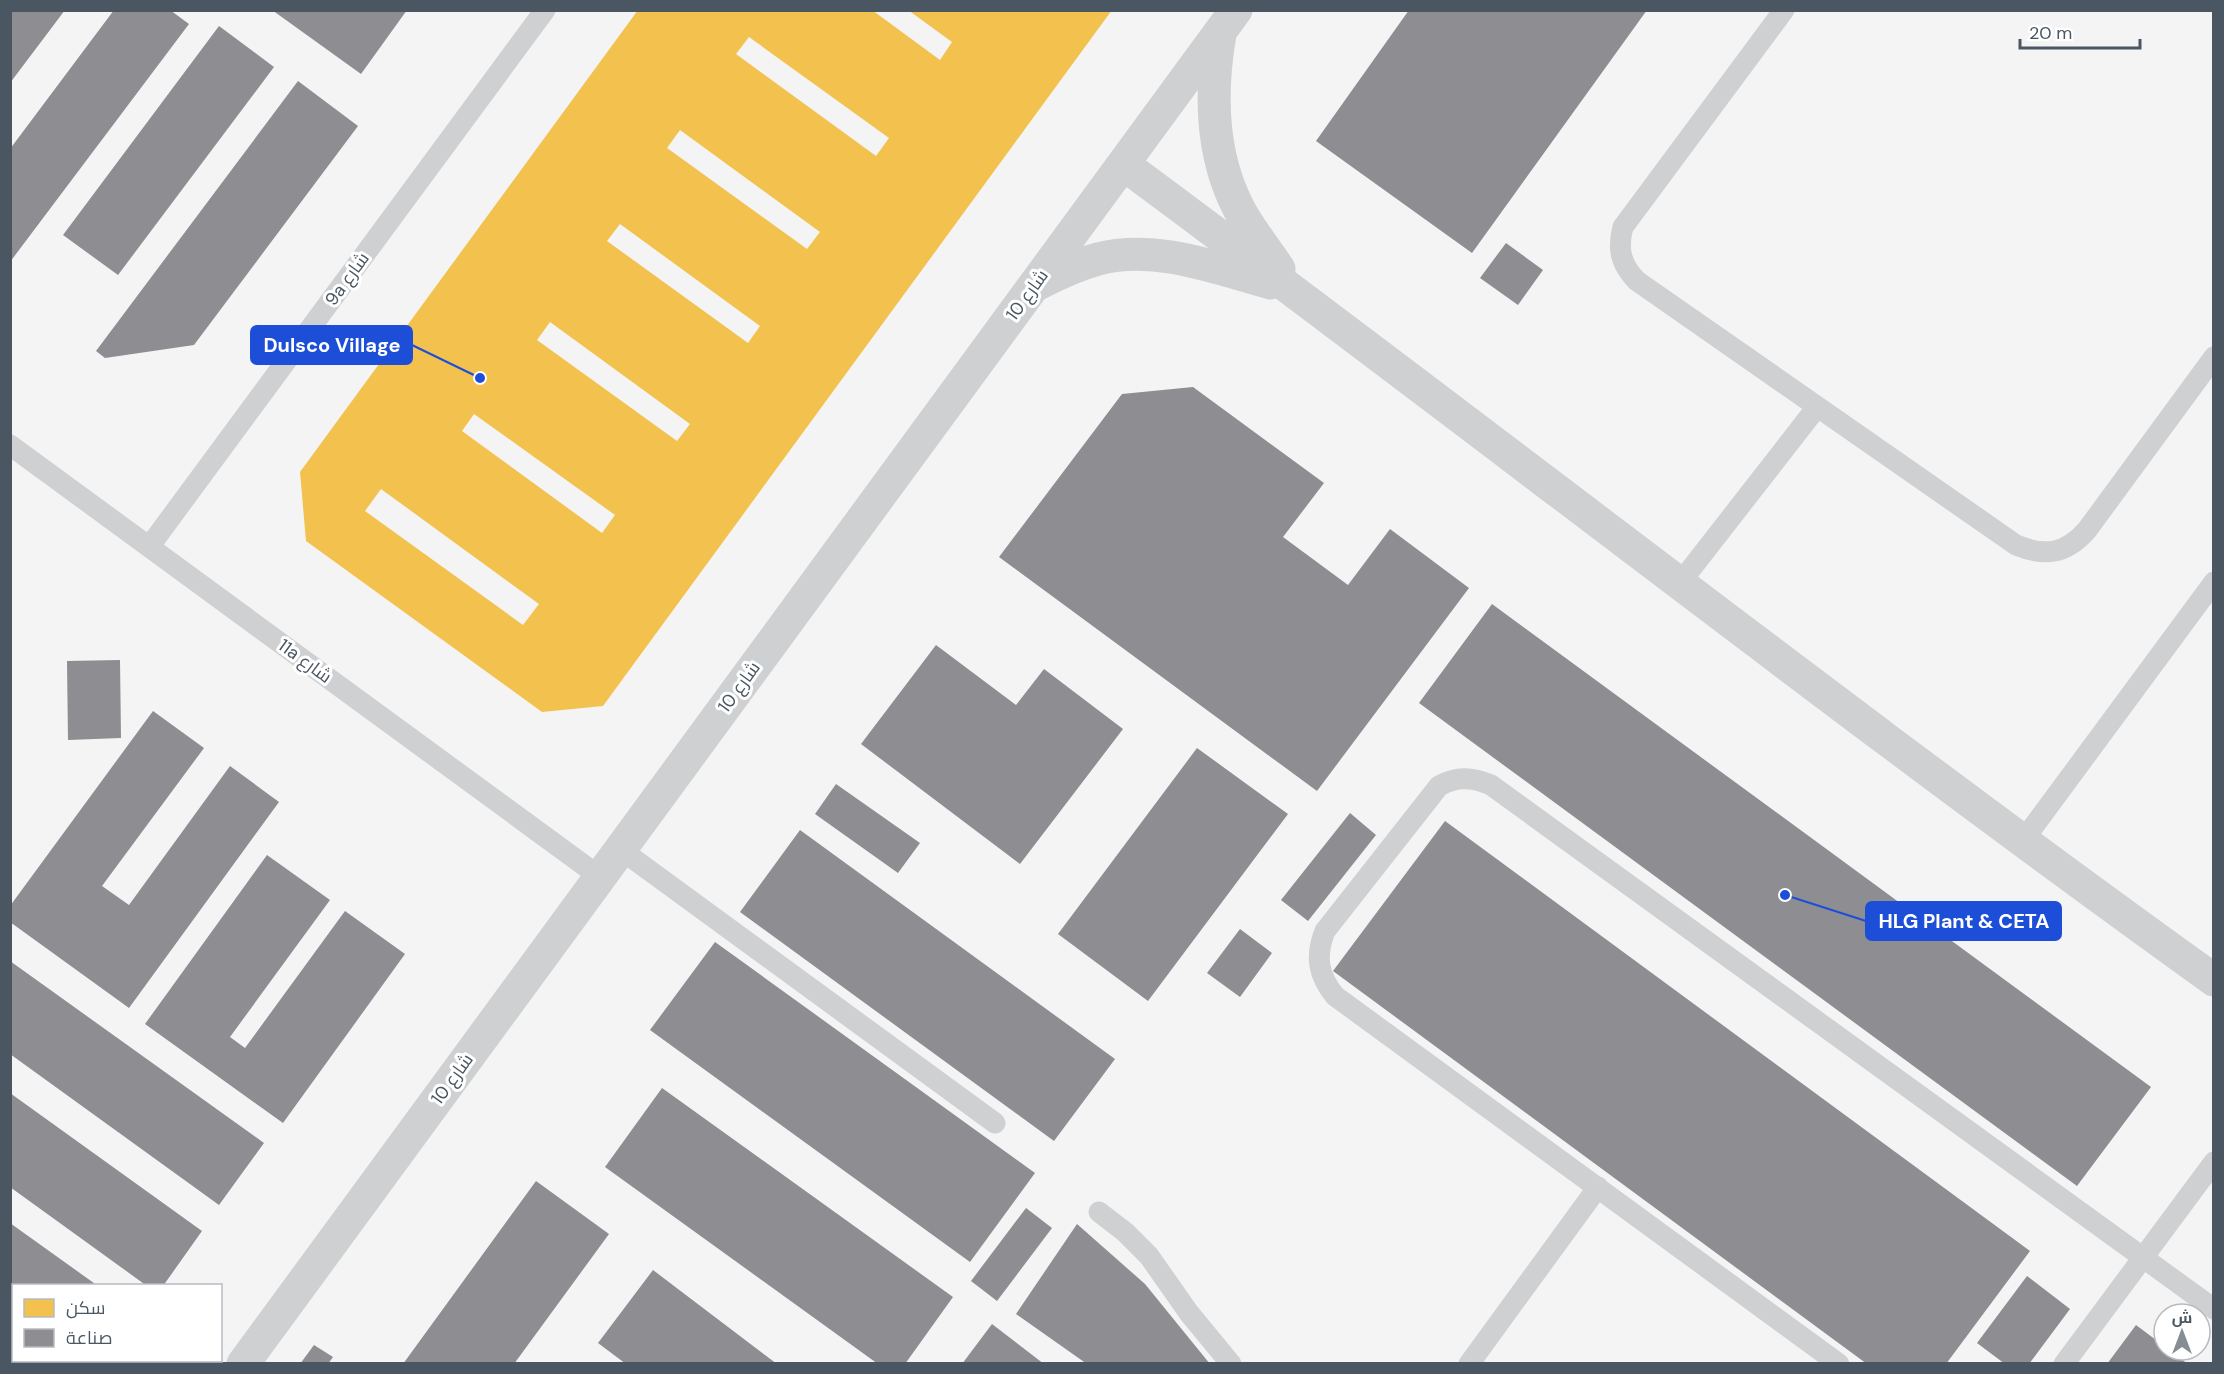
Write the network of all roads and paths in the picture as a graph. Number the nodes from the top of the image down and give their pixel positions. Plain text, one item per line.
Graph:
1 (545, 10) edge
2 (1784, 10) edge
3 (1228, 21) edge
4 (1123, 164) junction
5 (1034, 286) junction
6 (1291, 289) junction
7 (2214, 357) edge
8 (1817, 407) junction
9 (10, 445) edge
10 (149, 547) junction
11 (2214, 582) edge
12 (1680, 583) junction
13 (2022, 842) junction
14 (620, 849) junction
15 (600, 877) junction
16 (2214, 980) edge
17 (995, 1123) dead end
18 (2214, 1162) edge
19 (1598, 1187) junction
20 (1100, 1212) dead end
21 (2142, 1257) junction
22 (2214, 1308) edge
23 (243, 1364) edge
24 (1232, 1364) edge
25 (1469, 1364) edge
26 (1839, 1364) edge
27 (2064, 1364) edge

1 - 10 lane, 9a شارع
2 - 8 lane
3 - 4 street, شارع 10
3 - 6 street
4 - 5 street, شارع 10
4 - 6 street
5 - 6 street
5 - 14 street, شارع 10
6 - 12 street
7 - 8 lane
8 - 12 lane
9 - 10 lane, 11a شارع
10 - 15 lane, 11a شارع
11 - 13 lane
12 - 13 street
13 - 16 street
14 - 15 street, شارع 10
14 - 17 lane
15 - 23 street, شارع 10
18 - 21 lane
19 - 21 lane
19 - 25 lane
19 - 26 lane
20 - 24 lane
21 - 22 lane
21 - 27 lane

